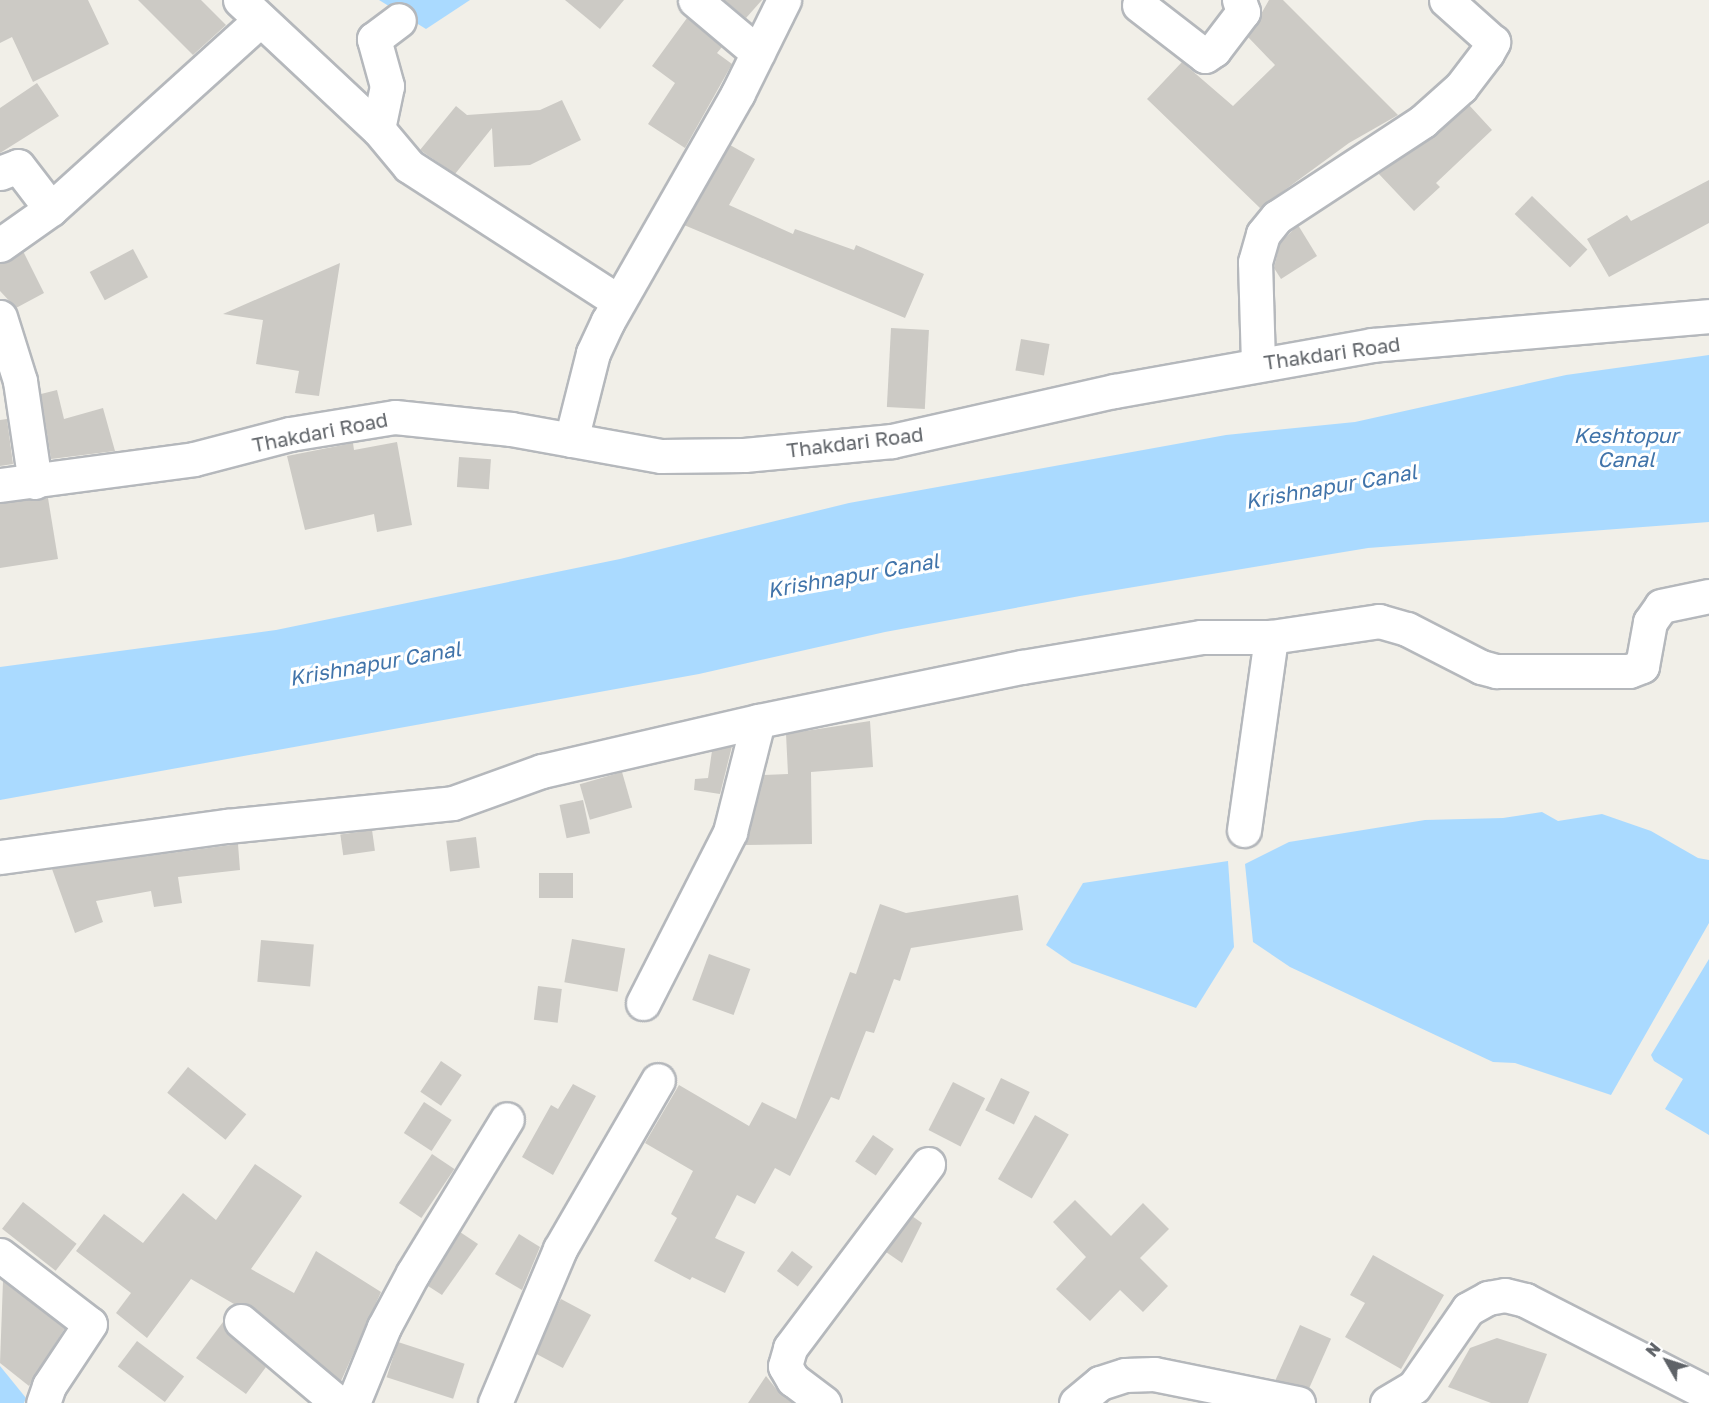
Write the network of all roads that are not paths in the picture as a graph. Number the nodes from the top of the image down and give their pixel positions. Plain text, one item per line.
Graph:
1 (695, 0) edge
2 (784, 0) edge
3 (1239, 0) edge
4 (1446, 0) edge
5 (1139, 5) dead end
6 (250, 10) edge
7 (399, 20) dead end
8 (758, 53) junction
9 (378, 129) junction
10 (0, 172) edge
11 (51, 209) junction
12 (0, 245) edge
13 (618, 301) junction
14 (1709, 316) edge
15 (0, 317) edge
16 (1258, 363) junction
17 (571, 440) junction
18 (35, 482) junction
19 (0, 485) edge
20 (1709, 596) edge
21 (1271, 637) junction
22 (758, 721) junction
23 (1244, 830) dead end
24 (0, 857) edge
25 (643, 1003) dead end
26 (657, 1080) dead end
27 (507, 1119) dead end
28 (928, 1164) dead end
29 (0, 1255) edge
30 (241, 1321) dead end
31 (1410, 1395) edge
32 (1709, 1395) edge
33 (43, 1403) edge
34 (338, 1403) edge
35 (353, 1403) edge
36 (495, 1403) edge
37 (824, 1403) edge
38 (1076, 1403) edge
39 (1298, 1403) edge
40 (1387, 1403) edge

1 - 8 street
2 - 8 street
3 - 5 street
4 - 16 street
6 - 9 street
6 - 11 street
7 - 9 street
8 - 13 street
9 - 13 street
10 - 11 street
11 - 12 street
13 - 17 street
14 - 16 street, Thakdari Road
15 - 18 street
16 - 17 street, Thakdari Road
17 - 18 street, Thakdari Road
18 - 19 street, Thakdari Road
20 - 21 street
21 - 22 street
21 - 23 street
22 - 24 street
22 - 25 street
26 - 36 street
27 - 35 street
28 - 37 street
29 - 33 street
30 - 34 street
31 - 32 street
31 - 40 street
38 - 39 street

